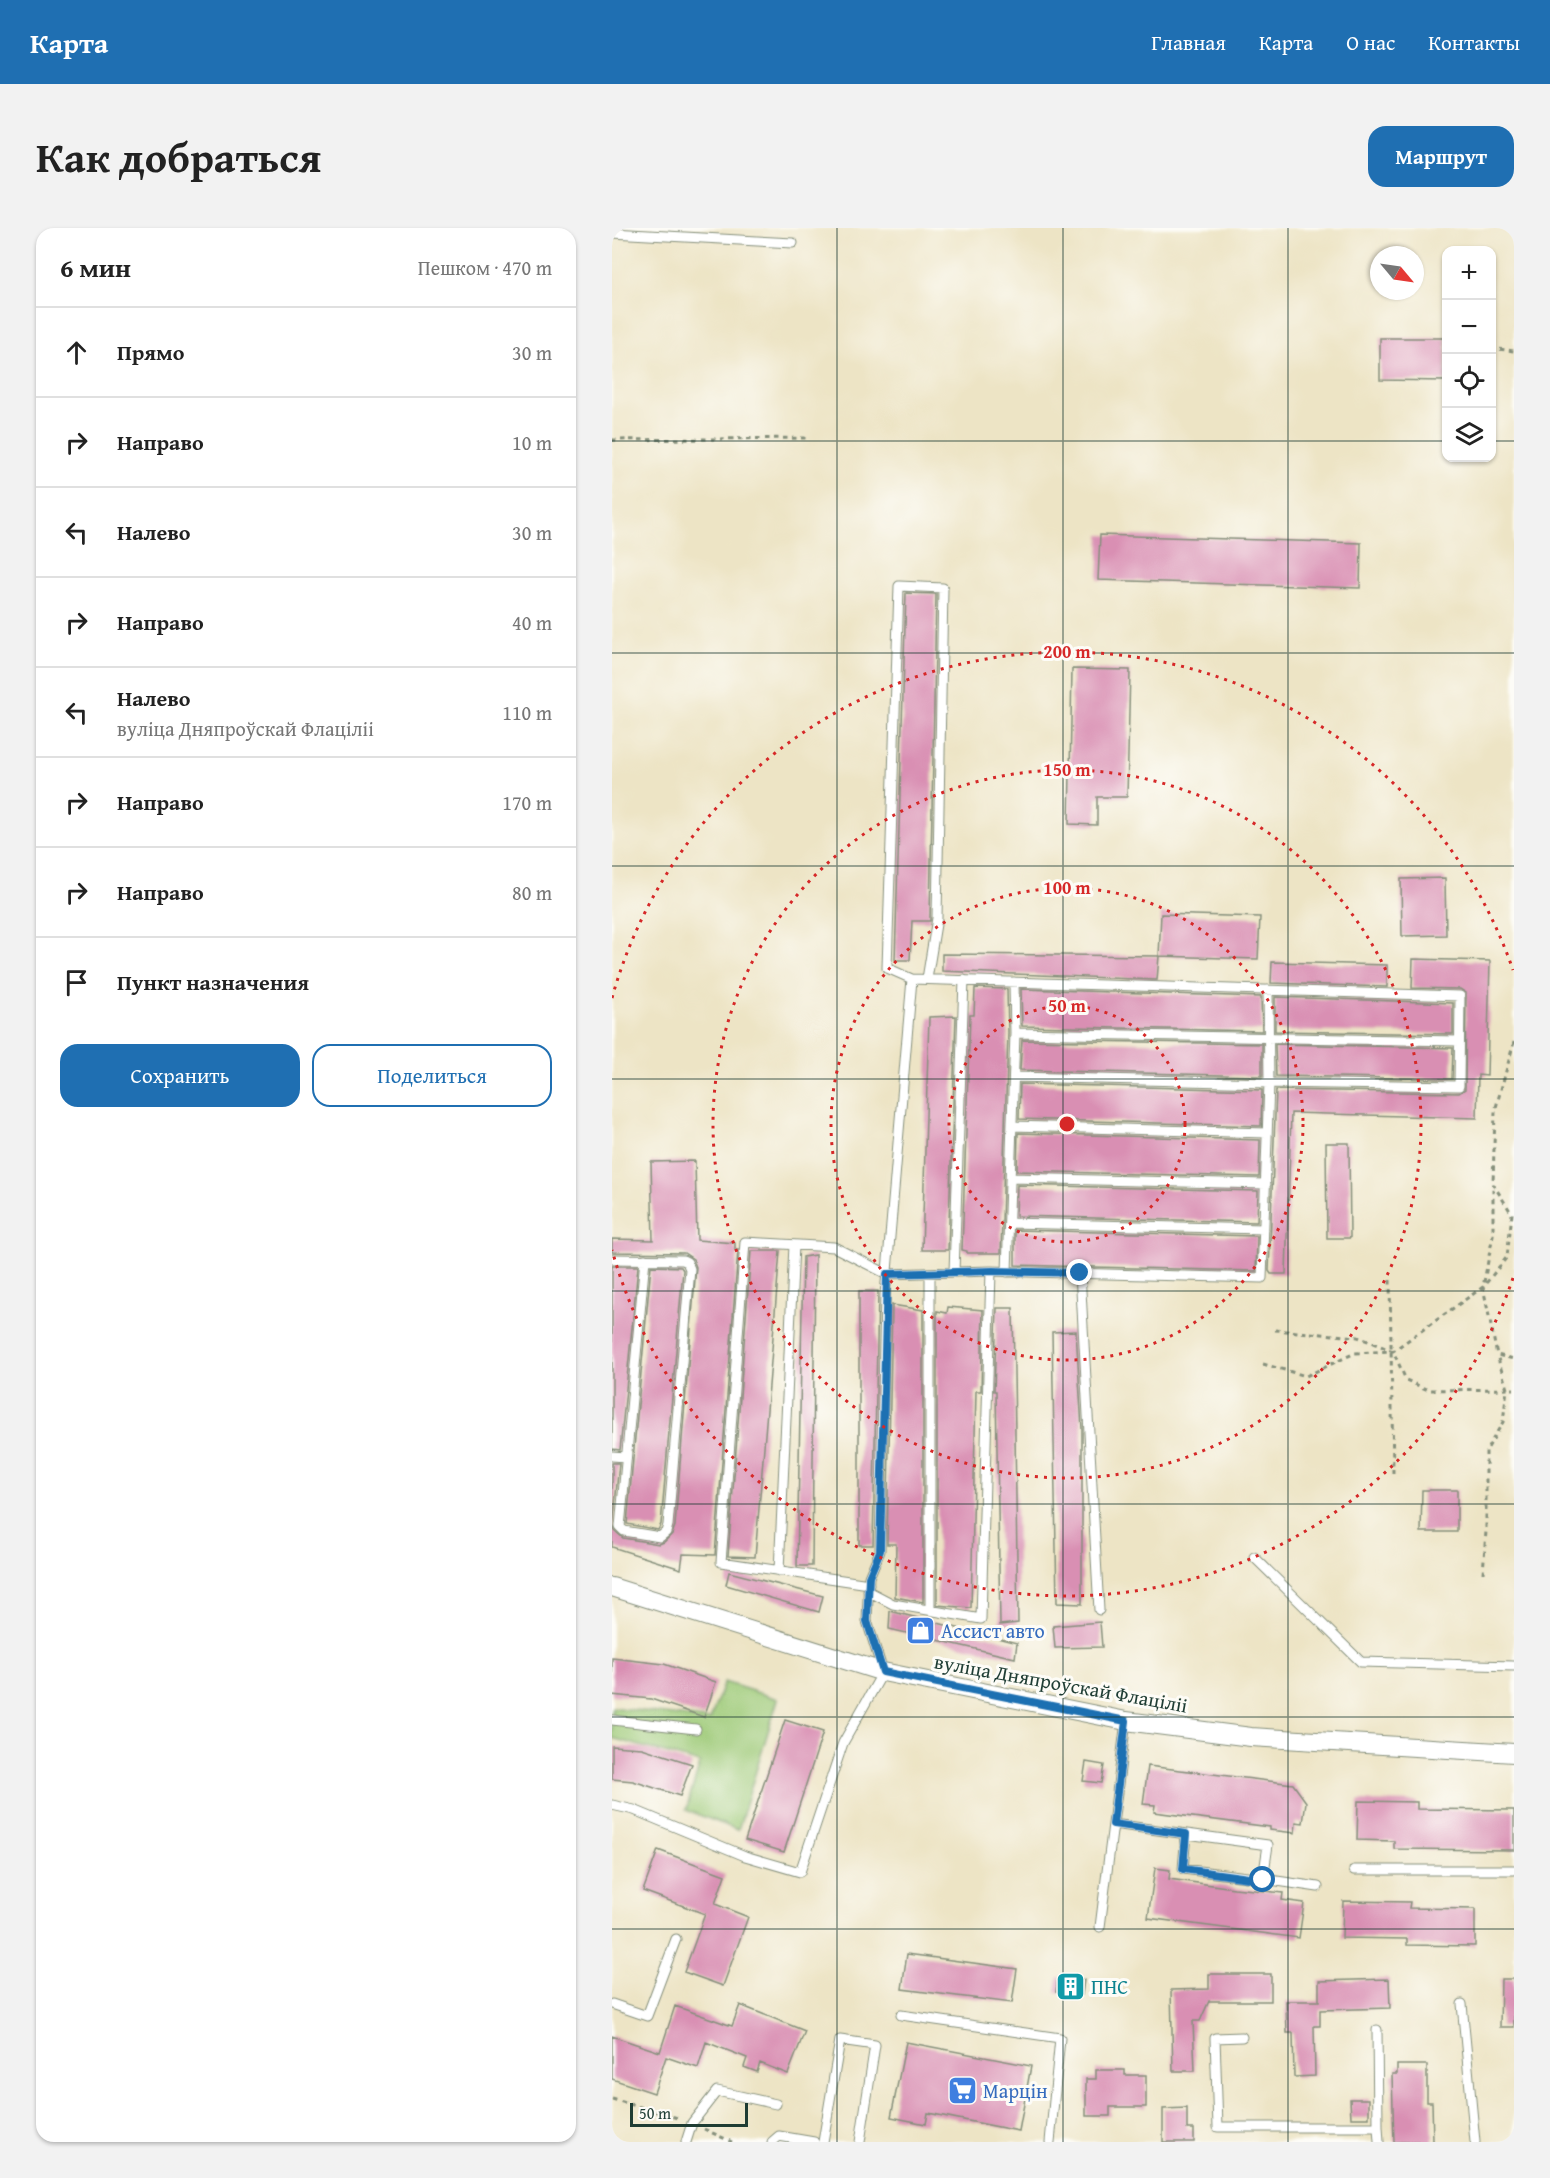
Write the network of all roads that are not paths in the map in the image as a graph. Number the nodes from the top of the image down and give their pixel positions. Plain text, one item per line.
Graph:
1 (612, 233) edge
2 (793, 243) dead end
3 (912, 978) junction
4 (927, 979) junction
5 (964, 980) junction
6 (1014, 982) junction
7 (1268, 990) junction
8 (1015, 1033) junction
9 (1269, 1039) junction
10 (1459, 1041) junction
11 (1014, 1077) junction
12 (1269, 1083) junction
13 (1012, 1126) junction
14 (1267, 1133) junction
15 (1011, 1178) junction
16 (1266, 1184) junction
17 (1009, 1223) junction
18 (1264, 1229) junction
19 (794, 1245) junction
20 (612, 1259) edge
21 (645, 1259) junction
22 (992, 1271) junction
23 (954, 1272) junction
24 (1008, 1272) junction
25 (930, 1273) junction
26 (1080, 1273) junction
27 (887, 1274) junction
28 (612, 1456) edge
29 (626, 1457) junction
30 (1254, 1557) dead end
31 (779, 1571) junction
32 (612, 1587) edge
33 (869, 1587) junction
34 (930, 1610) junction
35 (1099, 1610) dead end
36 (1514, 1666) edge
37 (883, 1672) junction
38 (612, 1720) edge
39 (1126, 1721) junction
40 (696, 1729) dead end
41 (1514, 1753) edge
42 (612, 1805) edge
43 (1113, 1824) junction
44 (1186, 1834) junction
45 (1354, 1870) dead end
46 (1514, 1870) edge
47 (1263, 1880) junction
48 (1318, 1887) dead end
49 (1100, 1928) dead end
50 (676, 1939) dead end
51 (612, 2004) edge
52 (1462, 2004) dead end
53 (901, 2015) dead end
54 (1377, 2030) dead end
55 (1242, 2037) dead end
56 (776, 2104) dead end
57 (1378, 2127) junction
58 (686, 2142) edge
59 (772, 2142) edge
60 (814, 2142) edge
61 (823, 2142) edge
62 (860, 2142) edge
63 (1050, 2142) edge
64 (1379, 2142) edge
65 (1475, 2142) edge

1 - 2 lane
3 - 4 lane
3 - 4 lane
3 - 27 lane
4 - 5 lane
5 - 6 lane
5 - 23 lane
6 - 7 lane
6 - 8 lane
7 - 9 lane
7 - 10 lane
8 - 9 lane
8 - 11 lane
9 - 10 lane
9 - 12 lane
10 - 12 lane
11 - 12 lane
11 - 13 lane
12 - 14 lane
13 - 14 lane
13 - 15 lane
14 - 16 lane
15 - 16 lane
15 - 17 lane
16 - 18 lane
17 - 18 lane
17 - 24 lane
18 - 26 lane
19 - 27 lane
19 - 31 lane
19 - 31 lane
20 - 21 lane
21 - 29 lane
21 - 29 lane
22 - 23 lane
22 - 24 lane
22 - 34 lane
23 - 25 lane
24 - 26 lane
25 - 27 lane
25 - 34 lane
26 - 35 lane
27 - 33 lane
28 - 29 lane
30 - 36 lane
31 - 33 lane
32 - 37 street, вуліца Дняпроўскай Флаціліі
33 - 34 lane
33 - 37 lane
37 - 39 street, вуліца Дняпроўскай Флаціліі
37 - 42 lane
38 - 40 lane
39 - 41 street, вуліца Дняпроўскай Флаціліі
39 - 43 lane
43 - 44 lane
43 - 49 lane
44 - 47 lane
44 - 47 lane
45 - 46 lane
47 - 48 lane
50 - 51 lane
52 - 65 lane
53 - 63 lane
54 - 57 lane
55 - 57 lane
56 - 58 lane
57 - 64 lane
59 - 60 lane
61 - 62 lane

